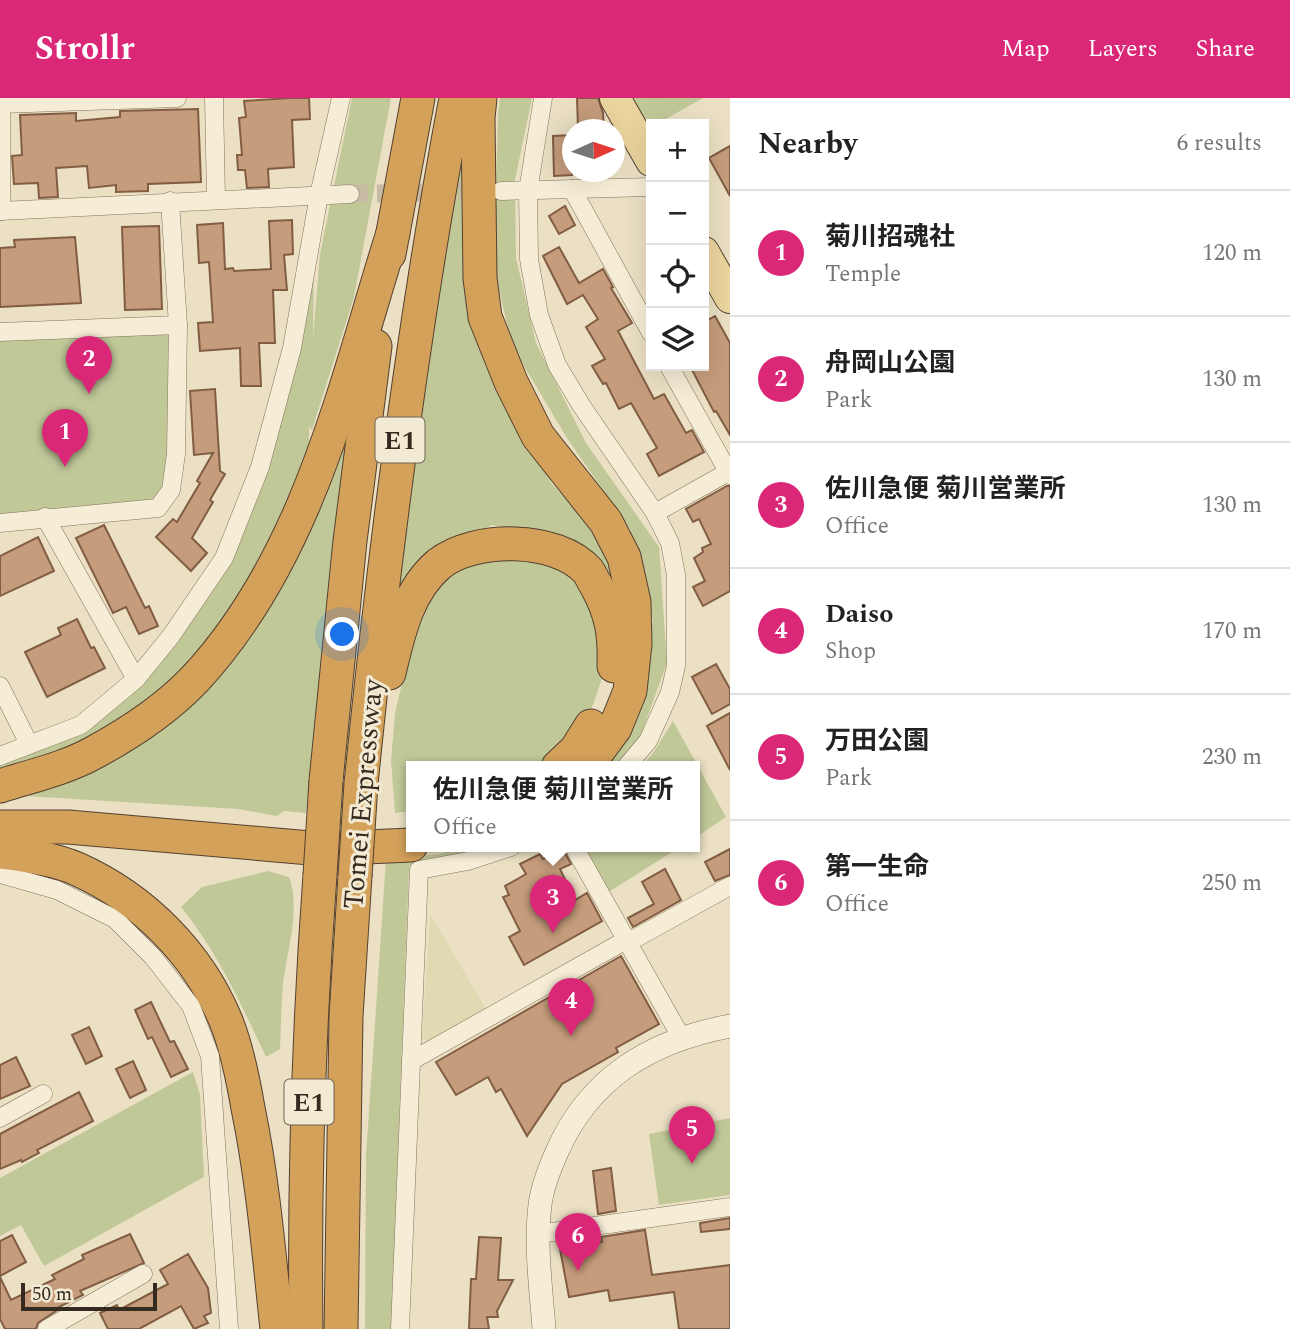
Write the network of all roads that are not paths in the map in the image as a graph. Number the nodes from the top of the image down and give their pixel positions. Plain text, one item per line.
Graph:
1 (177, 98) edge
2 (214, 98) edge
3 (341, 98) edge
4 (418, 98) edge
5 (456, 98) edge
6 (480, 98) edge
7 (543, 98) edge
8 (615, 98) edge
9 (1, 104) edge
10 (646, 152) edge
11 (646, 187) edge
12 (572, 189) junction
13 (501, 191) tunnel mouth
14 (528, 191) junction
15 (350, 194) tunnel mouth
16 (319, 195) junction
17 (216, 199) junction
18 (170, 201) junction
19 (1, 211) edge
20 (393, 233) junction
21 (709, 261) edge
22 (730, 298) edge
23 (646, 324) edge
24 (178, 325) junction
25 (0, 332) edge
26 (673, 371) edge
27 (729, 473) edge
28 (655, 513) junction
29 (45, 517) junction
30 (0, 523) edge
31 (136, 679) junction
32 (0, 686) edge
33 (29, 744) junction
34 (0, 756) edge
35 (564, 761) edge
36 (590, 761) edge
37 (631, 761) edge
38 (361, 784) junction
39 (0, 786) edge
40 (0, 809) edge
41 (406, 825) edge
42 (0, 827) edge
43 (406, 845) edge
44 (496, 852) edge
45 (577, 852) edge
46 (3, 871) edge
47 (730, 886) edge
48 (626, 940) junction
49 (730, 1026) edge
50 (730, 1032) edge
51 (681, 1037) junction
52 (411, 1061) junction
53 (43, 1094) dead end
54 (0, 1118) edge
55 (730, 1207) edge
56 (538, 1234) junction
57 (144, 1274) dead end
58 (47, 1329) edge
59 (229, 1329) edge
60 (277, 1329) edge
61 (306, 1329) edge
62 (341, 1329) edge
63 (400, 1329) edge
64 (544, 1329) edge

1 - 9 street
2 - 17 street
3 - 16 street
4 - 20 highway, Tomei Expressway / E1
5 - 38 highway, Tomei Expressway / E1
6 - 36 highway
7 - 14 street
8 - 10 main road
9 - 19 street
11 - 12 street
12 - 14 street
12 - 23 street
13 - 14 street
14 - 28 street
15 - 16 street
16 - 17 street
16 - 31 street
17 - 18 street
18 - 19 street
18 - 24 street
20 - 39 highway
20 - 61 highway, Tomei Expressway / E1, bridge
21 - 22 main road
24 - 25 street
24 - 29 street
26 - 27 street
27 - 28 street
28 - 37 street
29 - 30 street
29 - 31 street
31 - 33 street
32 - 33 street
33 - 34 street
35 - 38 highway
38 - 62 highway, Tomei Expressway / E1, bridge
40 - 41 highway
42 - 43 highway
44 - 52 street
45 - 48 street
46 - 59 street
46 - 60 highway
47 - 48 street
48 - 51 street
48 - 52 street
49 - 50 street
49 - 51 street
51 - 56 street
52 - 63 street
53 - 54 street
55 - 56 street
56 - 64 street
57 - 58 street

